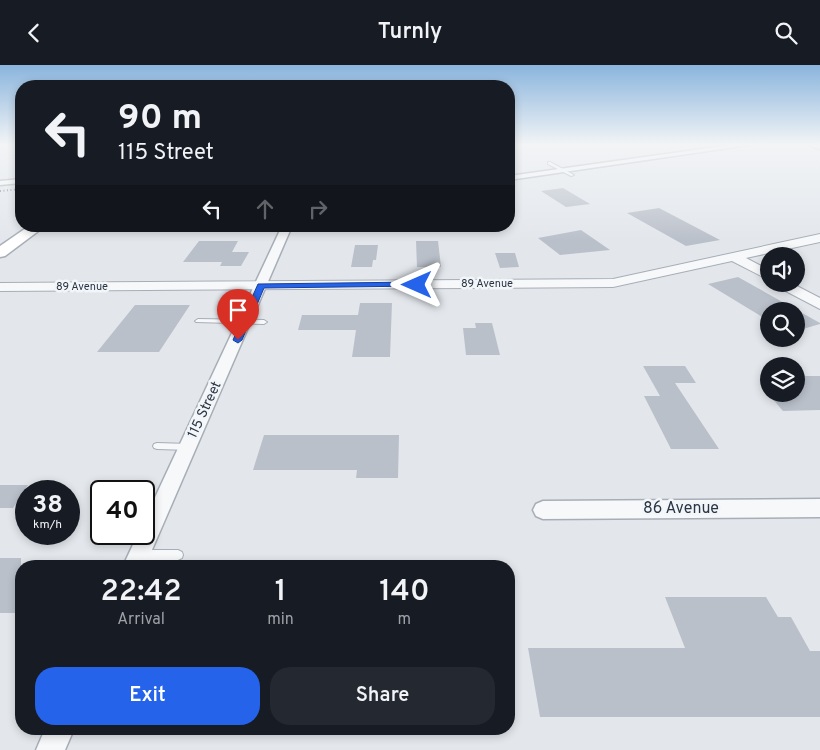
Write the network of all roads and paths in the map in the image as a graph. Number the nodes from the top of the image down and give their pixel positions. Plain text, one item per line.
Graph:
1 (15, 182) edge
2 (0, 183) edge
3 (30, 232) edge
4 (285, 232) edge
5 (820, 238) edge
6 (0, 253) edge
7 (734, 257) junction
8 (760, 271) edge
9 (261, 286) junction
10 (0, 287) edge
11 (798, 292) edge
12 (820, 304) edge
13 (198, 321) dead end
14 (246, 322) junction
15 (264, 322) dead end
16 (157, 446) dead end
17 (188, 447) junction
18 (820, 508) edge
19 (543, 509) dead end
20 (178, 555) dead end
21 (137, 560) edge
22 (144, 560) edge
23 (57, 735) edge
24 (50, 750) edge

1 - 2 street
3 - 6 main road
4 - 9 street, 115 Street
5 - 7 street, 89 Avenue
7 - 8 street
7 - 9 street, 89 Avenue
9 - 10 street, 89 Avenue
9 - 14 street, 115 Street
11 - 12 street
13 - 14 lane
14 - 15 lane
14 - 17 street, 115 Street
16 - 17 lane
17 - 21 street, 115 Street
18 - 19 street, 86 Avenue
20 - 22 lane
23 - 24 street

